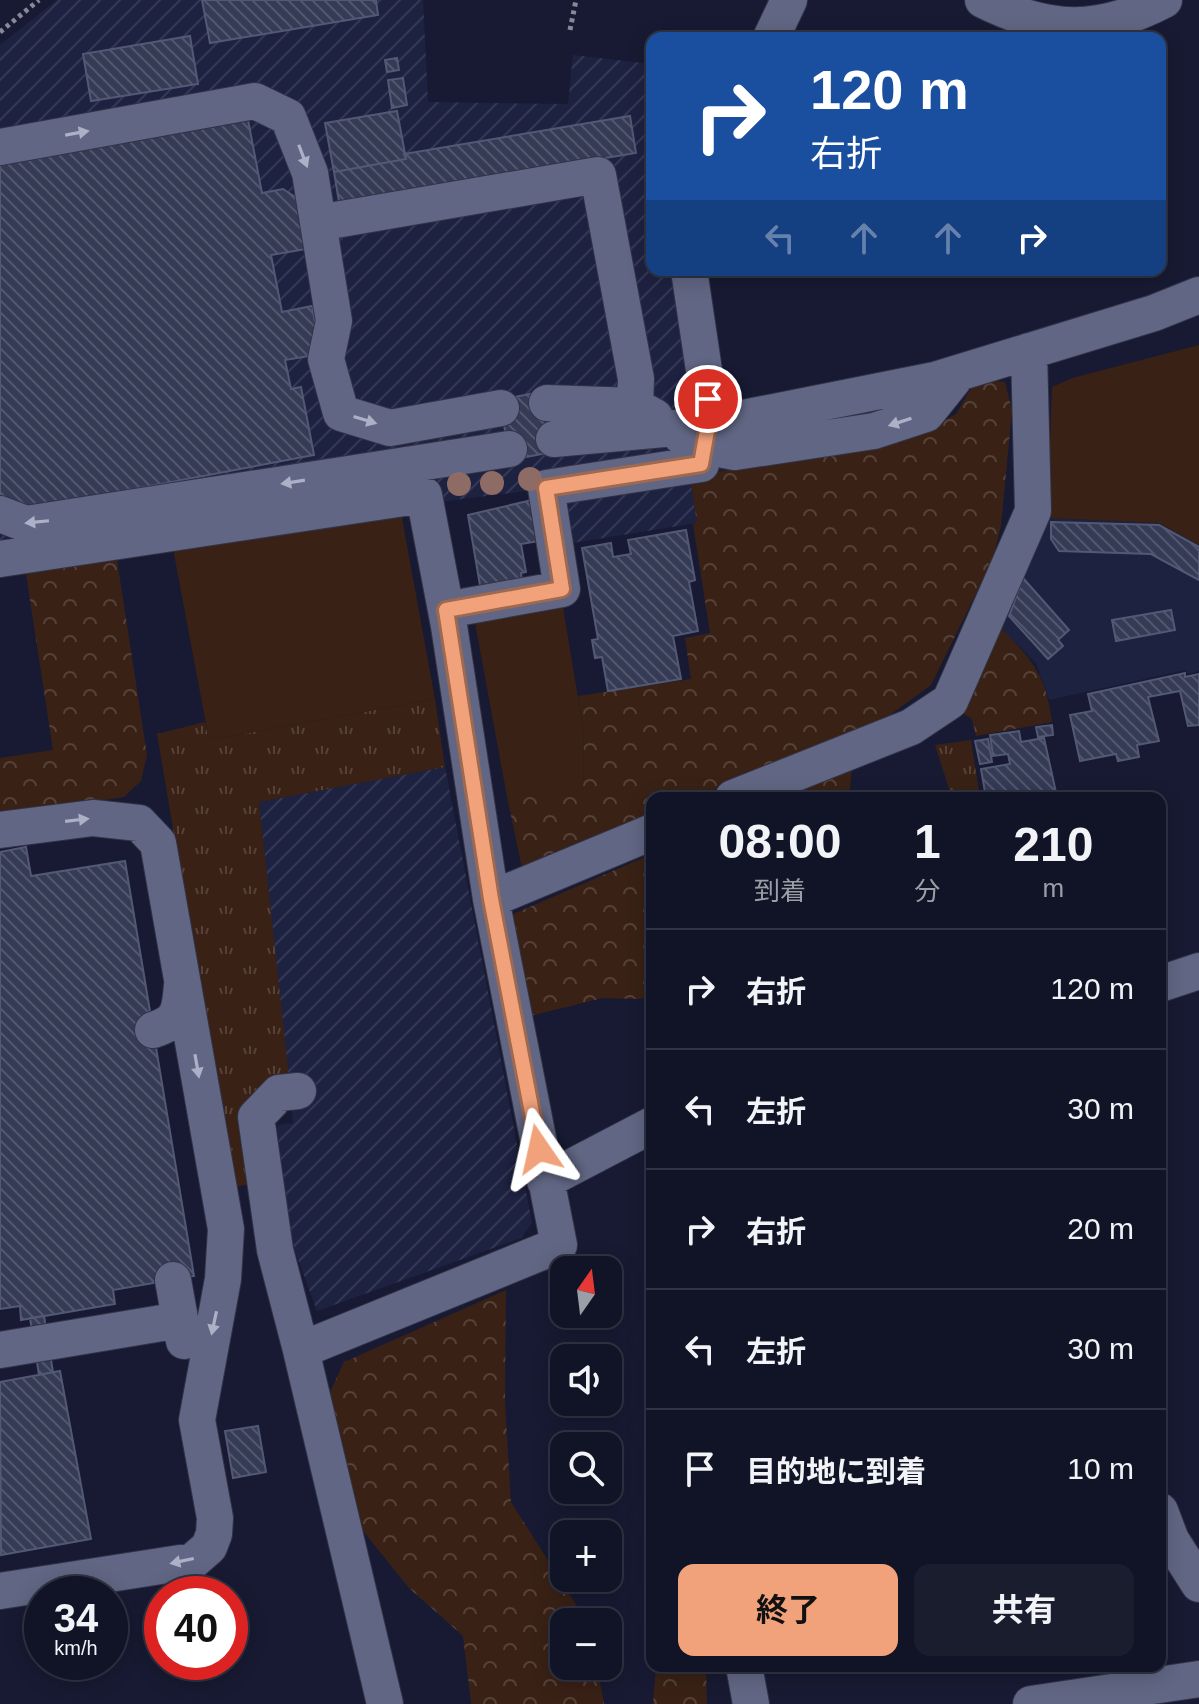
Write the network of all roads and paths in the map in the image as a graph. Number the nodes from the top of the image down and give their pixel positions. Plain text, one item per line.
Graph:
1 (39, 0) edge
2 (576, 0) edge
3 (789, 0) edge
4 (983, 0) edge
5 (1164, 0) edge
6 (570, 30) dead end
7 (0, 32) edge
8 (774, 32) edge
9 (0, 147) edge
10 (318, 223) junction
11 (689, 276) edge
12 (1199, 295) edge
13 (1029, 351) junction
14 (547, 403) dead end
15 (635, 406) junction
16 (501, 408) dead end
17 (694, 432) junction
18 (554, 439) dead end
19 (509, 449) dead end
20 (0, 514) edge
21 (0, 559) edge
22 (446, 610) junction
23 (748, 792) edge
24 (0, 830) edge
25 (646, 834) edge
26 (491, 899) junction
27 (1199, 971) edge
28 (1166, 982) edge
29 (182, 984) junction
30 (153, 1030) dead end
31 (298, 1091) dead end
32 (646, 1128) edge
33 (545, 1181) junction
34 (173, 1280) dead end
35 (180, 1320) junction
36 (0, 1350) edge
37 (301, 1350) junction
38 (197, 1420) junction
39 (1166, 1527) edge
40 (1199, 1584) edge
41 (0, 1591) edge
42 (745, 1672) edge
43 (1199, 1679) edge
44 (385, 1704) edge
45 (751, 1704) edge
46 (1031, 1704) edge

1 - 7 path
2 - 6 path
3 - 8 street
4 - 5 street
9 -> 10 street
10 - 15 street
10 -> 16 street
11 - 17 street
12 - 13 street
13 - 17 street
13 - 23 street
14 - 15 street
15 - 17 street
17 - 18 street
17 - 22 street
19 -> 20 street
21 - 22 street
22 - 26 street
24 -> 29 street
25 - 26 street
26 - 33 street
27 - 28 street
29 - 30 street
29 -> 38 street
31 - 37 street
32 - 33 street
33 - 37 street
34 - 35 street
35 - 36 street
35 - 38 street
37 - 44 street
38 -> 41 street
39 - 40 street
42 - 45 street
43 - 46 street

